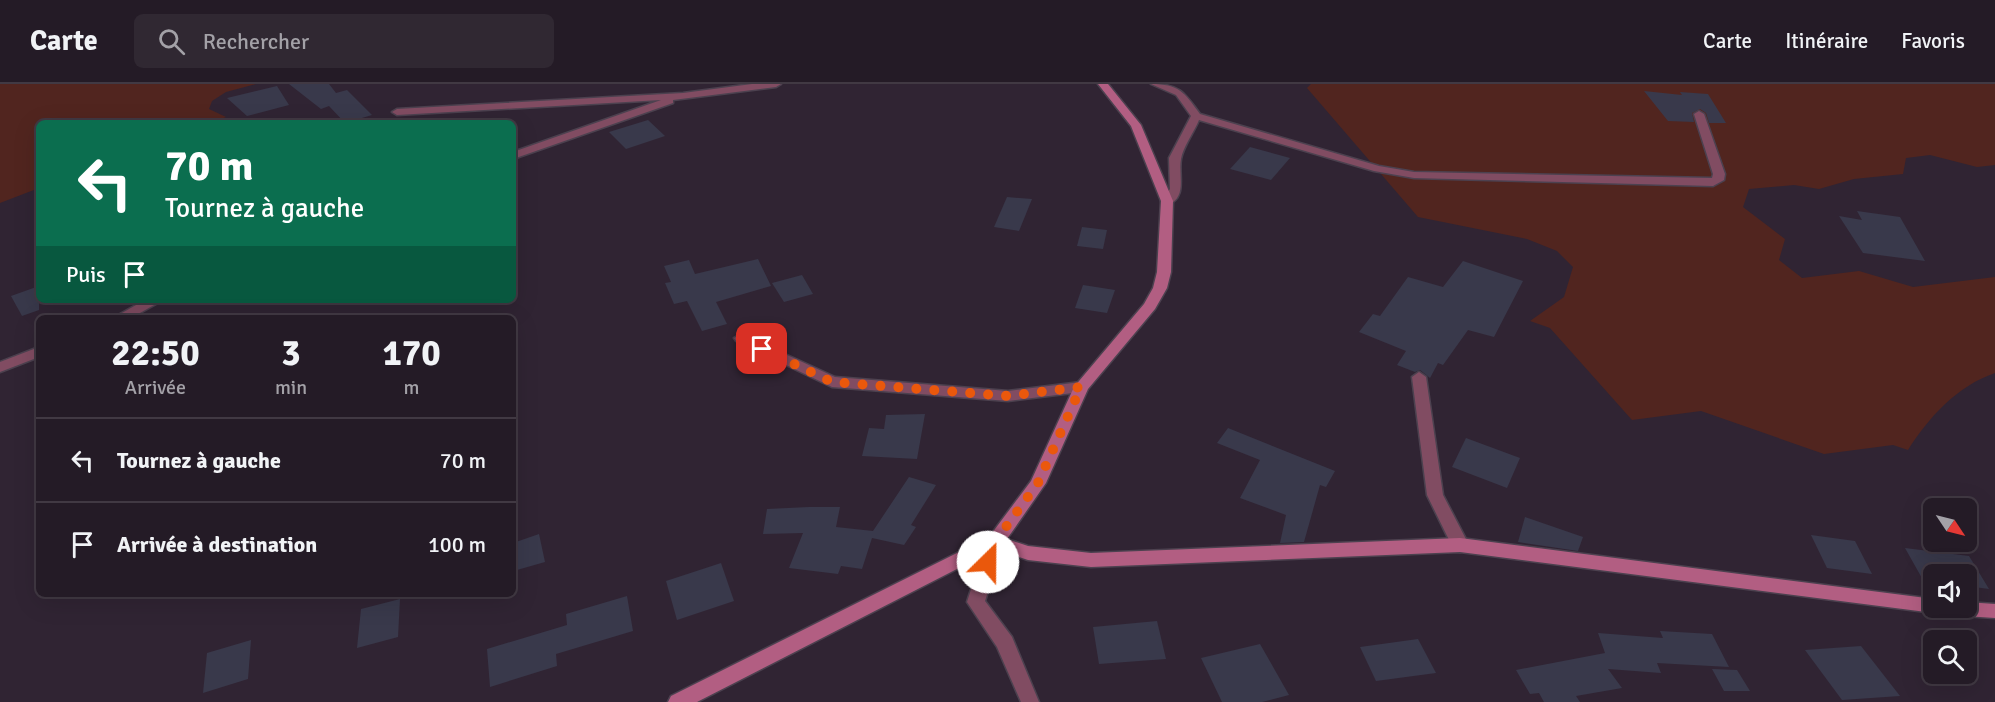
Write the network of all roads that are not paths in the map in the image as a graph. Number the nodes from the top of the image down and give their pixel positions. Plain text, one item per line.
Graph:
1 (776, 84) edge
2 (1103, 84) edge
3 (1156, 84) edge
4 (683, 96) junction
5 (398, 112) dead end
6 (1699, 114) dead end
7 (1196, 116) junction
8 (516, 155) edge
9 (1167, 201) junction
10 (150, 303) edge
11 (126, 315) edge
12 (741, 339) dead end
13 (36, 353) edge
14 (0, 367) edge
15 (1419, 377) dead end
16 (1081, 387) junction
17 (995, 542) junction
18 (1460, 545) junction
19 (1923, 605) edge
20 (1977, 610) edge
21 (1995, 611) edge
22 (1030, 700) dead end
23 (678, 702) edge

1 - 4 street
2 - 9 street
3 - 7 street
4 - 5 street
4 - 8 street
6 - 7 street
7 - 9 street
9 - 16 street
10 - 11 street
12 - 16 street
13 - 14 street
15 - 18 street
16 - 17 street
17 - 18 street
17 - 22 street
17 - 23 street
18 - 19 street
20 - 21 street

